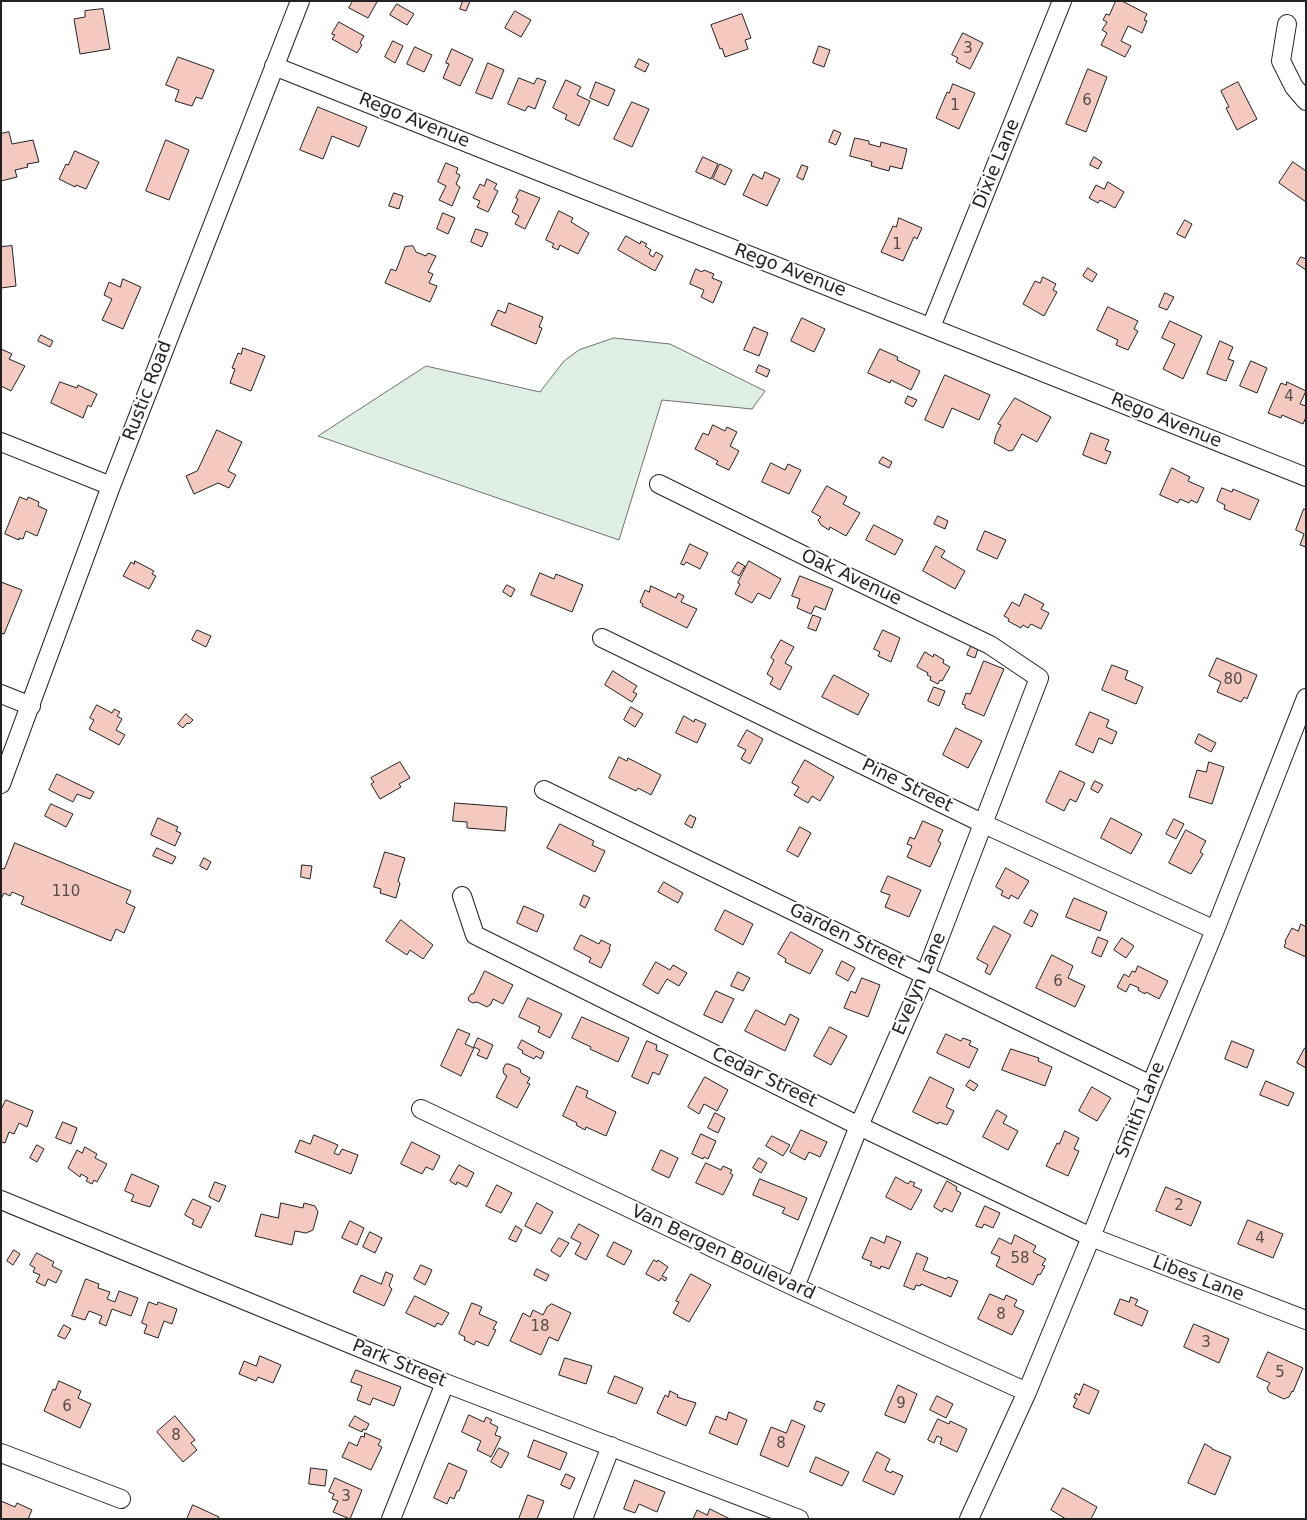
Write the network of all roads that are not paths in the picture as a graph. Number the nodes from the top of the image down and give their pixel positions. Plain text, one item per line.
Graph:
1 (300, 1) edge
2 (1062, 1) edge
3 (1287, 24) dead end
4 (274, 66) junction
5 (1306, 101) edge
6 (931, 327) junction
7 (1, 442) edge
8 (1306, 477) edge
9 (659, 484) dead end
10 (111, 486) junction
11 (602, 638) dead end
12 (1039, 678) joint
13 (1, 694) edge
14 (1306, 698) edge
15 (31, 706) junction
16 (1, 784) edge
17 (544, 790) dead end
18 (984, 824) junction
19 (462, 896) dead end
20 (1215, 930) junction
21 (925, 975) junction
22 (1151, 1085) junction
23 (421, 1109) dead end
24 (859, 1126) junction
25 (1, 1200) edge
26 (1091, 1237) junction
27 (795, 1287) junction
28 (1306, 1320) edge
29 (444, 1383) junction
30 (1026, 1392) junction
31 (611, 1446) junction
32 (1, 1453) edge
33 (120, 1500) dead end
34 (772, 1514) edge
35 (392, 1519) edge
36 (583, 1519) edge
37 (799, 1519) edge
38 (969, 1519) edge

1 - 4 street, Rustic Road
2 - 6 street, Dixie Lane
3 - 5 street
4 - 6 street, Rego Avenue
4 - 10 street, Rustic Road
6 - 8 street, Rego Avenue
7 - 10 street
9 - 12 street, Oak Avenue
10 - 15 street, Rustic Road
11 - 18 street, Pine Street
12 - 18 street, Evelyn Lane
13 - 15 street
14 - 20 street, Smith Lane
15 - 16 street, Rustic Road
17 - 21 street, Garden Street
18 - 20 street, Pine Street
18 - 21 street, Evelyn Lane
19 - 24 street, Cedar Street
20 - 22 street, Smith Lane
21 - 22 street, Garden Street
21 - 24 street, Evelyn Lane
22 - 26 street, Smith Lane
23 - 27 street, Van Bergen Boulevard
24 - 26 street, Cedar Street
24 - 27 street, Evelyn Lane
25 - 29 street, Park Street
26 - 28 street, Libes Lane
26 - 30 street, Smith Lane
27 - 30 street, Van Bergen Boulevard
29 - 31 street, Park Street
29 - 35 street
30 - 38 street, Smith Lane
31 - 34 street, Park Street
31 - 36 street
32 - 33 street
34 - 37 street, Park Street

